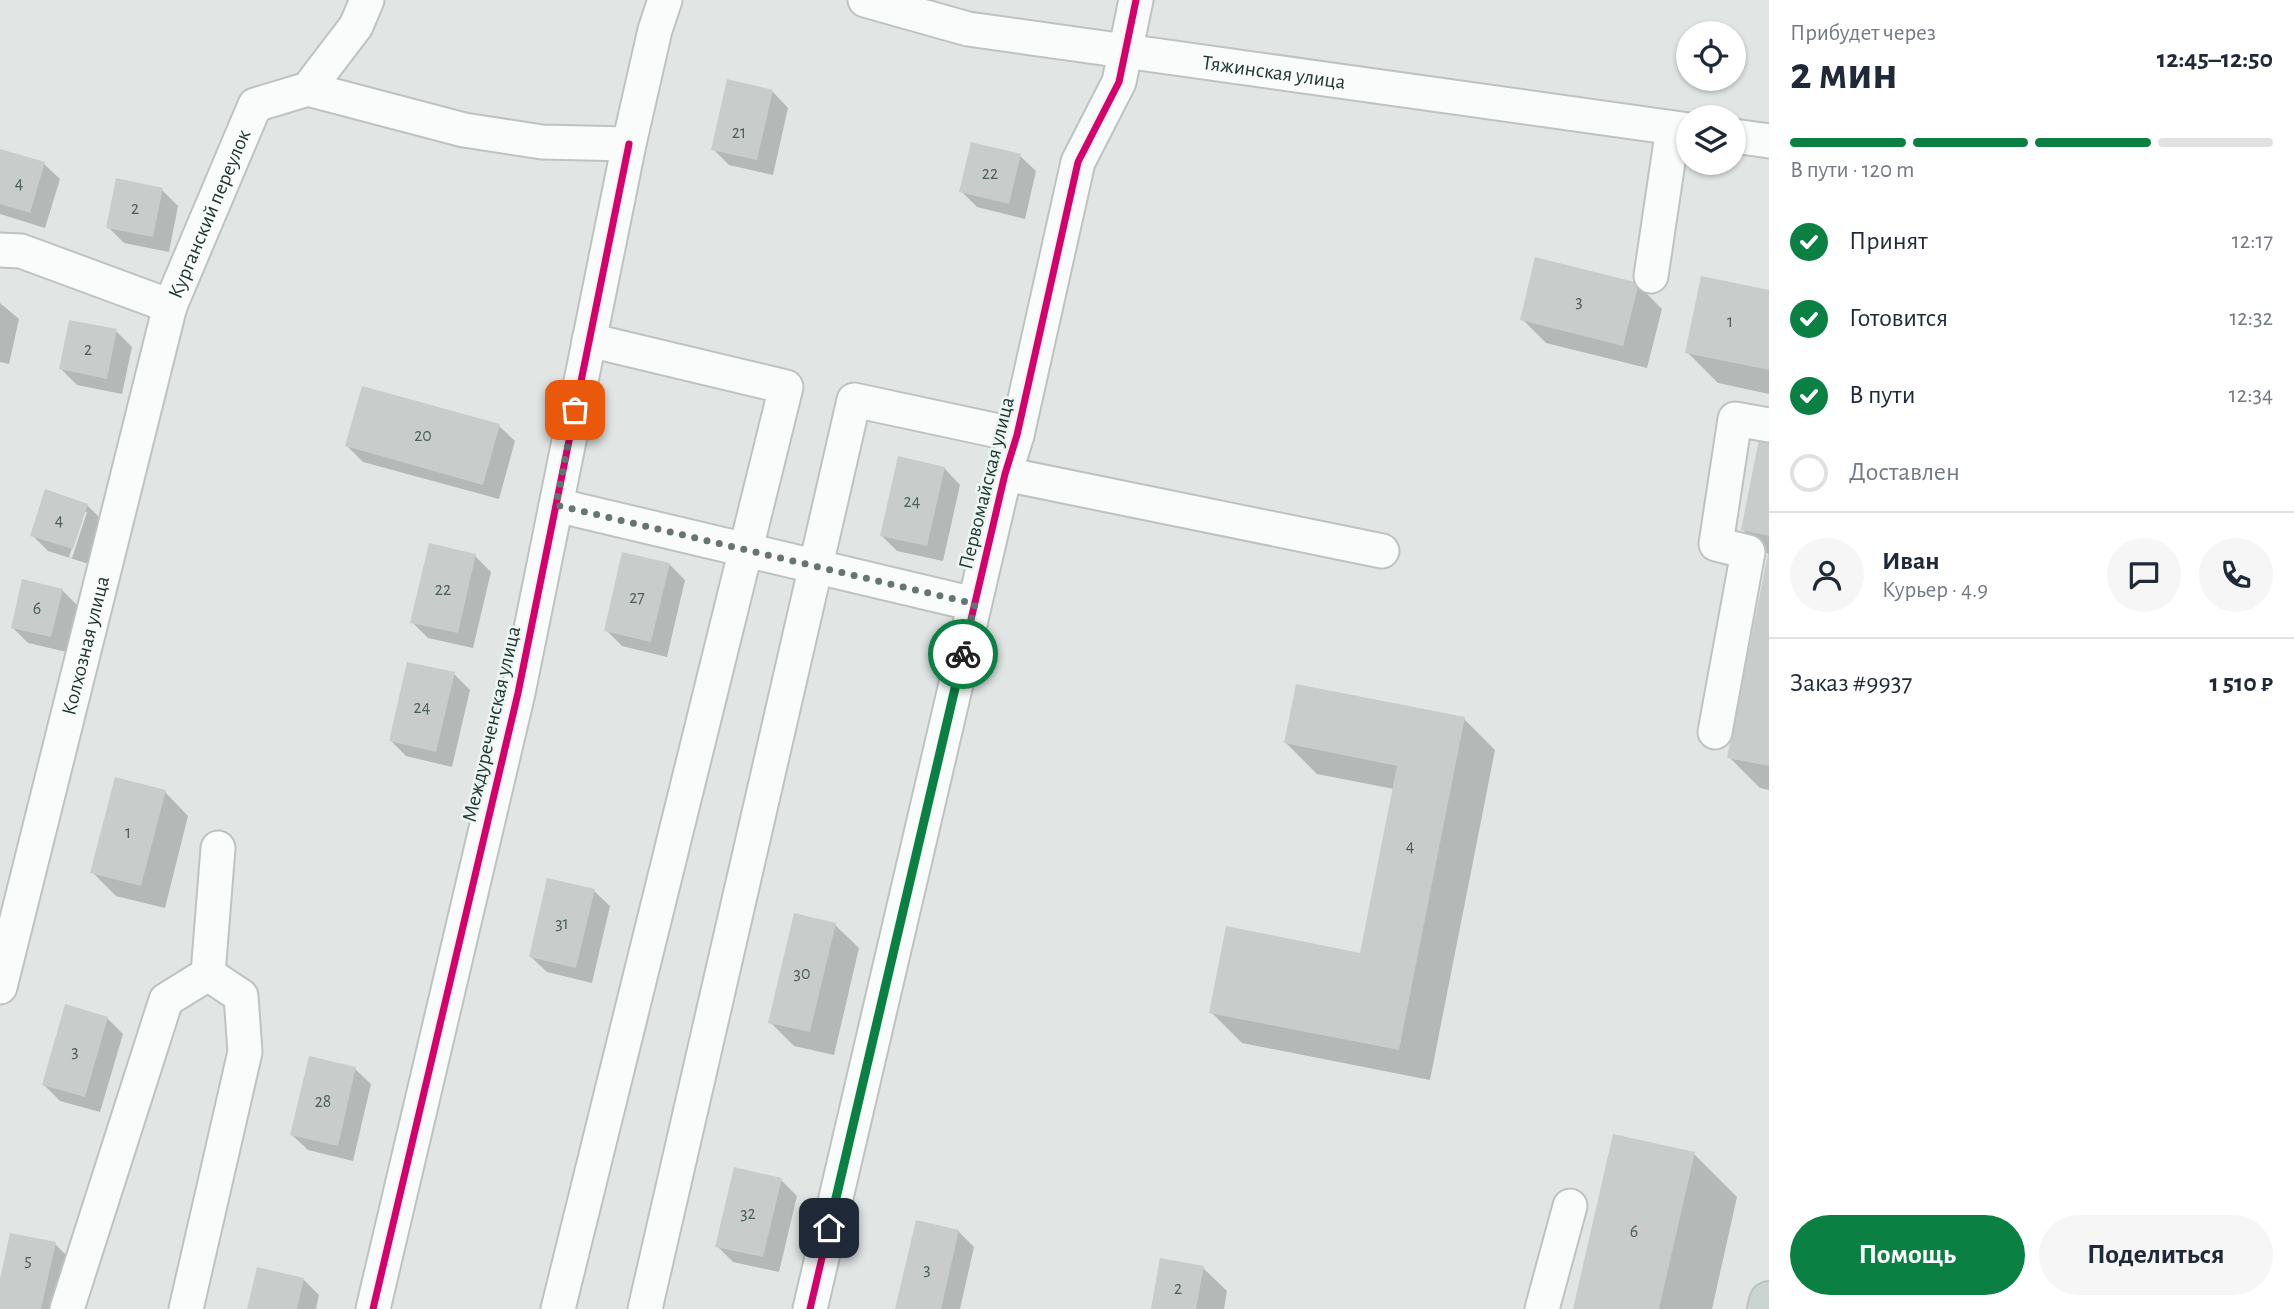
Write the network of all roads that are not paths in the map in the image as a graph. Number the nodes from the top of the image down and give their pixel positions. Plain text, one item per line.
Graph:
1 (367, 0) edge
2 (665, 0) edge
3 (865, 0) edge
4 (1136, 0) edge
5 (1125, 53) junction
6 (308, 89) junction
7 (1676, 128) edge
8 (1746, 138) edge
9 (1769, 141) edge
10 (629, 144) junction
11 (1676, 154) edge
12 (0, 250) edge
13 (1651, 276) dead end
14 (170, 306) junction
15 (589, 340) junction
16 (1769, 425) edge
17 (1017, 435) junction
18 (1005, 474) junction
19 (556, 505) junction
20 (746, 550) junction
21 (1382, 551) dead end
22 (816, 566) junction
23 (975, 604) junction
24 (1715, 732) dead end
25 (218, 848) dead end
26 (208, 974) junction
27 (0, 987) edge
28 (1570, 1206) dead end
29 (1769, 1301) edge
30 (67, 1309) edge
31 (186, 1309) edge
32 (373, 1309) edge
33 (558, 1309) edge
34 (645, 1309) edge
35 (810, 1309) edge
36 (1542, 1309) edge
37 (1767, 1309) edge

1 - 6 street
2 - 10 street, Междуреченская улица
3 - 5 street, Тяжинская улица
4 - 5 street, Первомайская улица
5 - 7 street, Тяжинская улица
5 - 17 street, Первомайская улица
6 - 10 street
6 - 14 street, Курганский переулок
8 - 9 street
10 - 15 street, Междуреченская улица
11 - 13 street
12 - 14 street, Курганский переулок
14 - 27 street, Колхозная улица
15 - 19 street, Междуреченская улица
15 - 20 street
16 - 24 street
17 - 18 street, Первомайская улица
17 - 22 street
18 - 21 street
18 - 23 street, Первомайская улица
19 - 20 street
19 - 32 street, Междуреченская улица
20 - 22 street
20 - 33 street
22 - 23 street
22 - 34 street
23 - 35 street, Первомайская улица
25 - 26 street
26 - 30 street
26 - 31 street
28 - 36 street
29 - 37 main road

